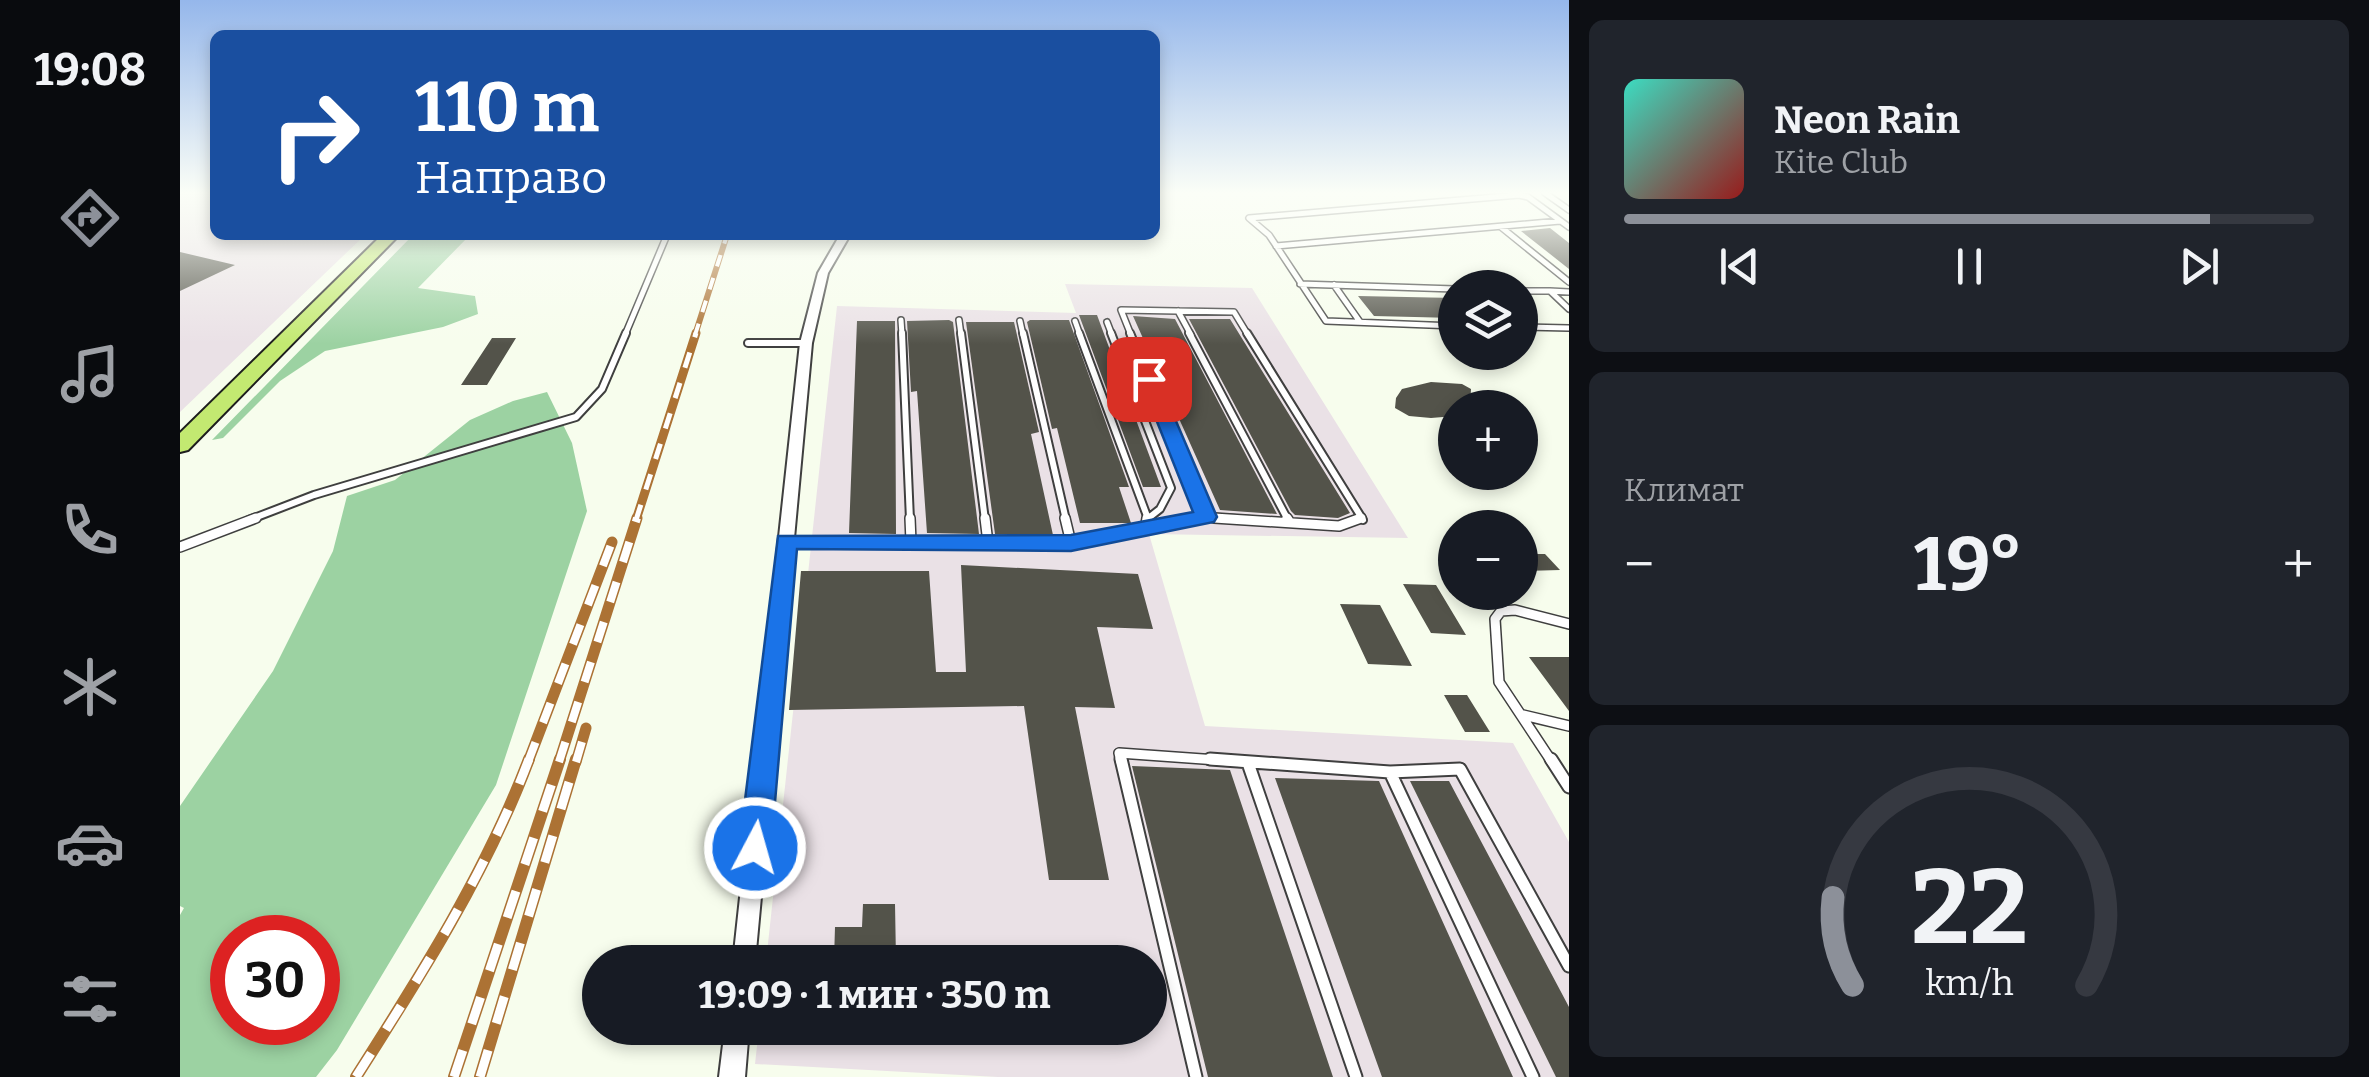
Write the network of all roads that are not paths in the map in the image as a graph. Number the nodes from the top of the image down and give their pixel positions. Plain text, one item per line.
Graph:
1 (383, 243) edge
2 (664, 243) edge
3 (840, 243) edge
4 (1273, 243) edge
5 (1308, 243) edge
6 (1520, 243) edge
7 (1276, 246) junction
8 (1569, 282) edge
9 (1300, 284) junction
10 (1334, 285) junction
11 (1438, 288) edge
12 (1538, 291) edge
13 (1550, 292) junction
14 (1569, 292) edge
15 (1569, 308) edge
16 (1178, 311) junction
17 (901, 320) dead end
18 (959, 320) dead end
19 (1075, 321) dead end
20 (1020, 322) dead end
21 (1107, 322) dead end
22 (1361, 323) junction
23 (1438, 325) edge
24 (1538, 327) edge
25 (1569, 328) edge
26 (748, 343) dead end
27 (806, 343) junction
28 (180, 445) edge
29 (1147, 516) junction
30 (1206, 517) junction
31 (1289, 521) junction
32 (1144, 530) junction
33 (786, 541) junction
34 (911, 542) junction
35 (988, 543) junction
36 (1071, 543) junction
37 (180, 547) edge
38 (1569, 624) edge
39 (1523, 715) junction
40 (1569, 726) edge
41 (1248, 763) junction
42 (1390, 772) junction
43 (1569, 787) edge
44 (746, 945) edge
45 (1569, 966) edge
46 (735, 1045) edge
47 (732, 1077) edge
48 (1196, 1077) edge
49 (1356, 1077) edge
50 (1533, 1077) edge

1 - 28 main road
2 - 37 lane
3 - 27 street
4 - 7 lane
5 - 7 lane
6 - 8 lane
7 - 9 lane
9 - 10 lane
9 - 22 lane
10 - 11 lane
10 - 22 lane
12 - 13 lane
13 - 14 lane
13 - 15 lane
16 - 30 lane
16 - 31 lane
16 - 31 lane
17 - 34 lane
18 - 35 lane
19 - 29 lane
20 - 36 lane
21 - 29 lane
22 - 23 lane
24 - 25 lane
26 - 27 lane
27 - 33 street
29 - 32 lane
30 - 31 lane
30 - 32 lane
32 - 36 lane
33 - 34 lane
33 - 44 street
34 - 35 lane
35 - 36 lane
38 - 39 lane
39 - 40 lane
39 - 43 lane
41 - 42 lane
41 - 48 lane
41 - 49 lane
42 - 45 lane
42 - 50 lane
46 - 47 street

